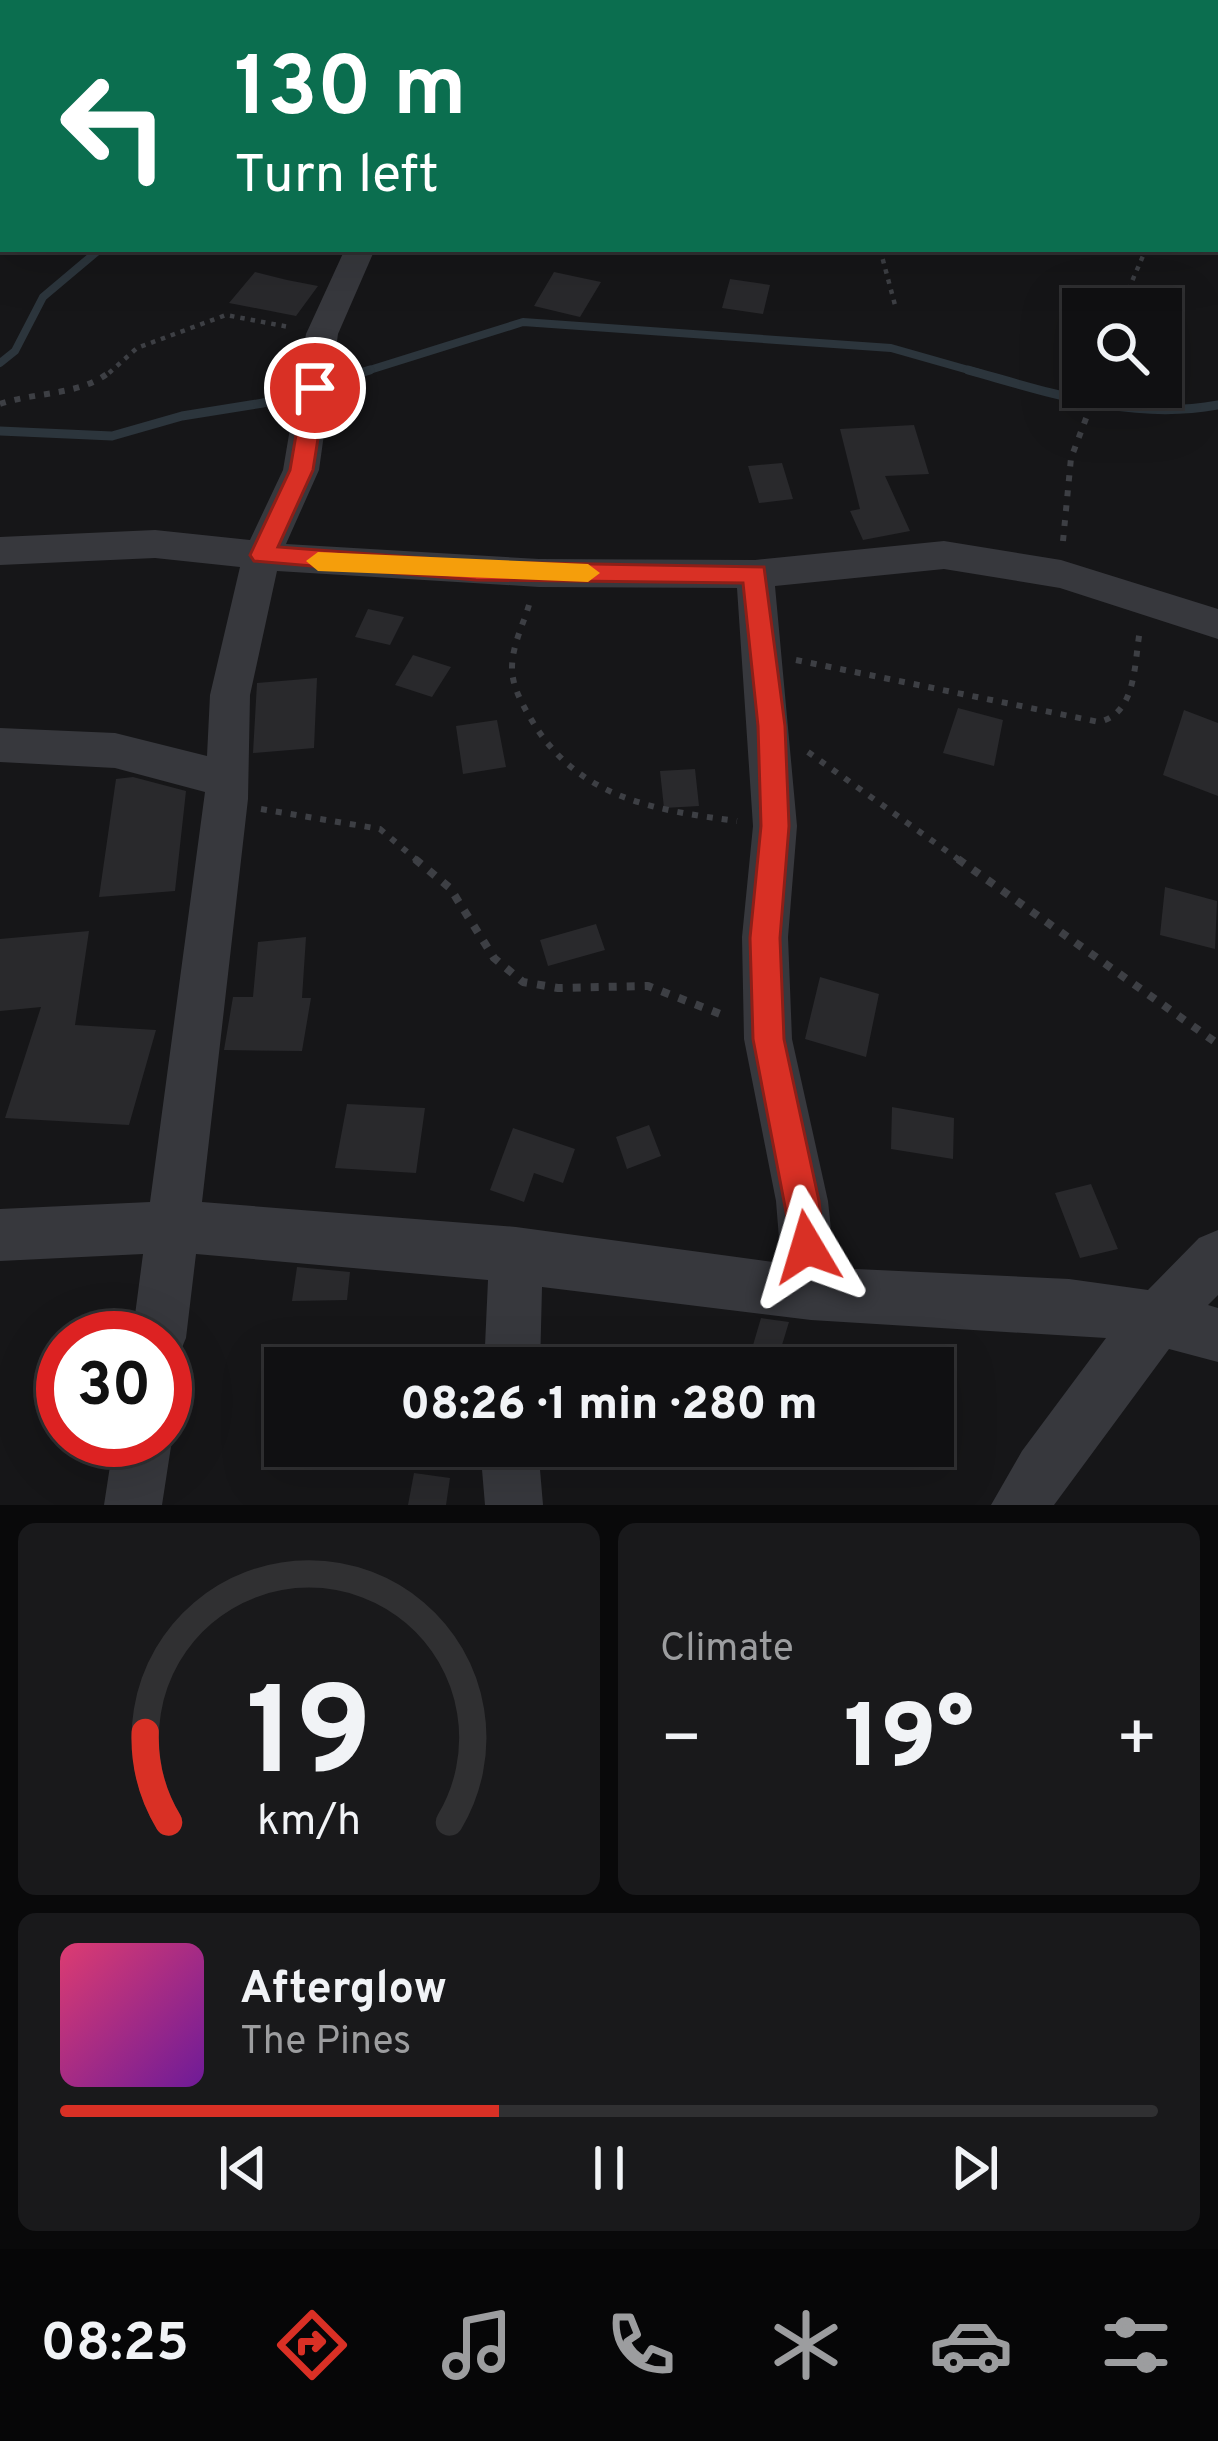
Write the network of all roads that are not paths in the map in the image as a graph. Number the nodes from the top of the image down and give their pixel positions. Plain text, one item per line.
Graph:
1 (359, 252) edge
2 (0, 551) edge
3 (262, 555) junction
4 (755, 574) junction
5 (1218, 624) edge
6 (0, 746) edge
7 (226, 791) junction
8 (177, 1224) junction
9 (0, 1234) edge
10 (516, 1253) junction
11 (1218, 1257) edge
12 (811, 1293) junction
13 (163, 1311) edge
14 (1158, 1315) junction
15 (1218, 1335) edge
16 (513, 1347) edge
17 (139, 1467) edge
18 (511, 1467) edge
19 (133, 1505) edge
20 (514, 1505) edge
21 (1020, 1505) edge

1 - 3 street
2 - 3 street
3 - 4 street
3 - 7 street
4 - 5 street
4 - 12 street
6 - 7 street
7 - 8 street
8 - 9 street
8 - 10 street
8 - 13 street
10 - 12 street
10 - 16 street
11 - 14 street
12 - 14 street
14 - 15 street
14 - 21 street
17 - 19 street
18 - 20 street

